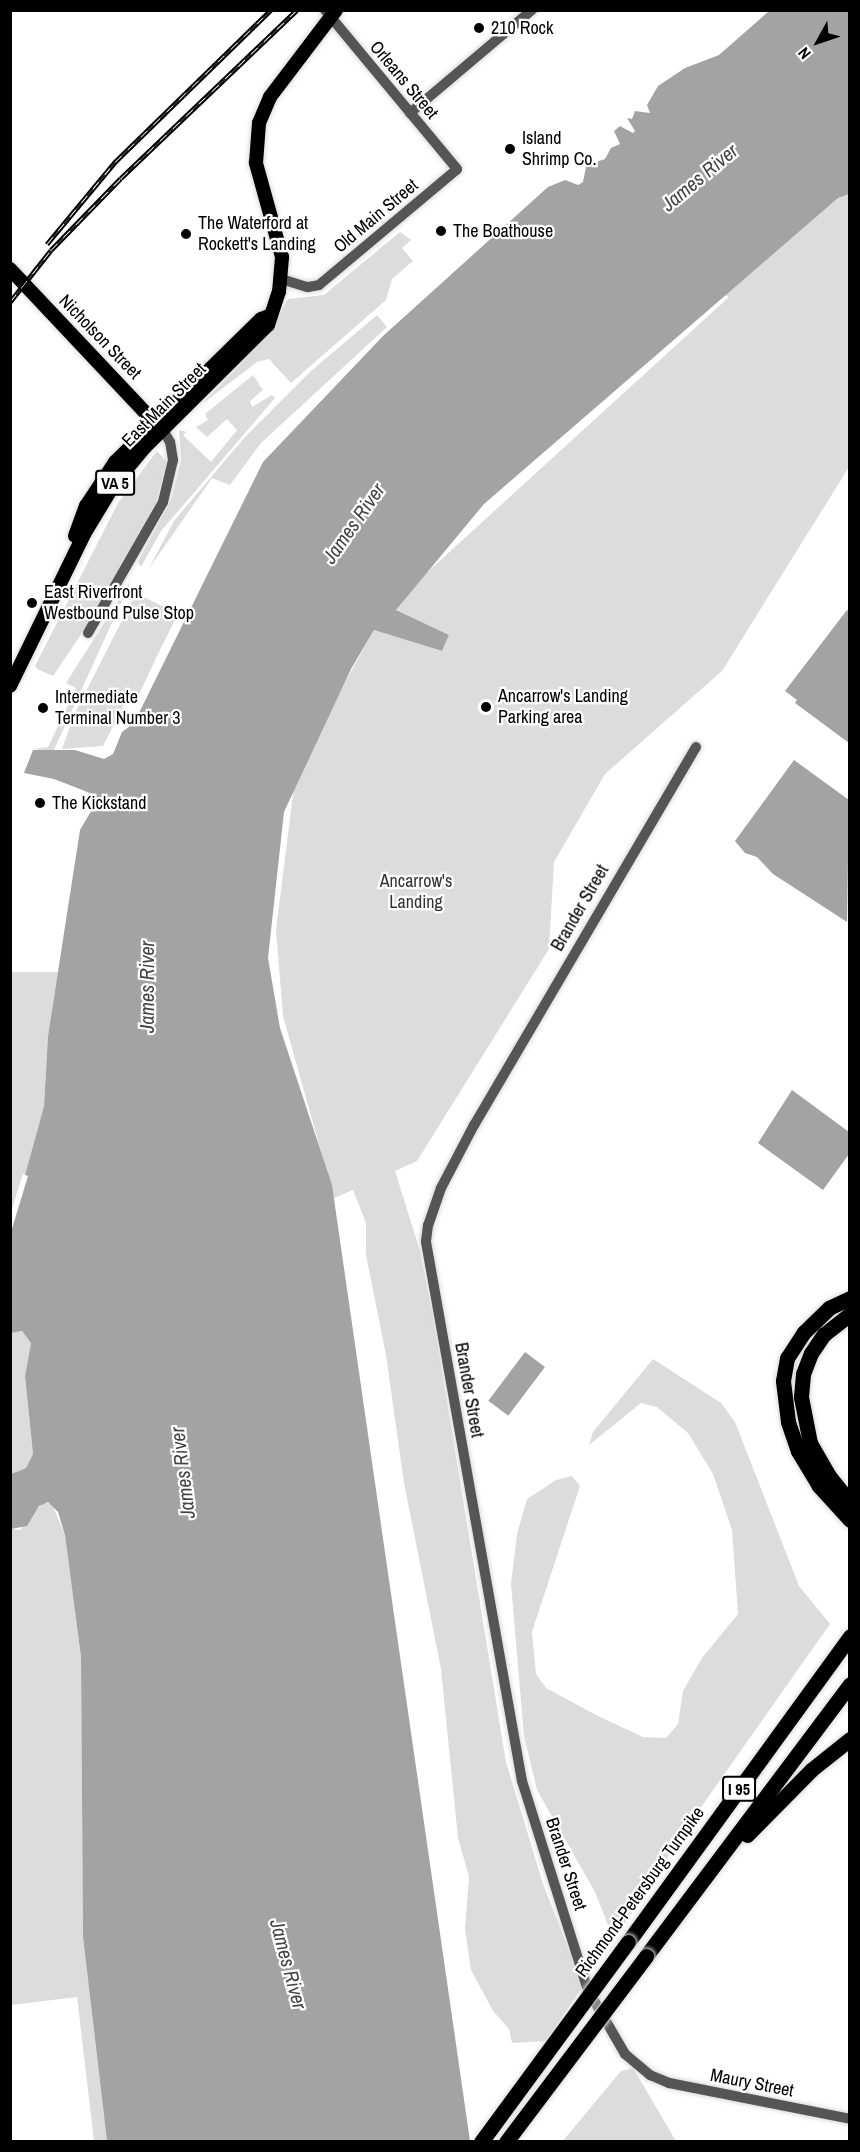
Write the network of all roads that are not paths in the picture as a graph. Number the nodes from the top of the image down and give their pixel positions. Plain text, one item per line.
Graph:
1 (532, 10) edge
2 (330, 13) edge
3 (410, 113) junction
4 (456, 170) joint
5 (10, 269) edge
6 (281, 279) junction
7 (159, 426) junction
8 (88, 633) dead end
9 (10, 669) edge
10 (10, 686) edge
11 (696, 747) dead end
12 (849, 1298) edge
13 (849, 1314) edge
14 (849, 1502) edge
15 (849, 1520) edge
16 (849, 1636) edge
17 (849, 1684) edge
18 (849, 1738) edge
19 (674, 1919) junction
20 (650, 2075) joint
21 (849, 2119) edge
22 (481, 2142) edge
23 (506, 2142) edge

1 - 3 street
2 - 3 street, Orleans Street
2 - 6 main road, East Main Street / VA 5
3 - 4 street, Orleans Street
4 - 6 street, Old Main Street
5 - 7 main road, Nicholson Street
6 - 7 main road, East Main Street / VA 5
7 - 8 street
7 - 9 main road, East Main Street / VA 5
7 - 10 main road, East Main Street / VA 5
11 - 20 street, Brander Street
12 - 15 highway
13 - 14 highway
16 - 22 highway, Richmond-Petersburg Turnpike / I 95, bridge
17 - 19 highway, I 95
18 - 19 highway
19 - 23 highway, I 95, bridge
20 - 21 street, Maury Street

